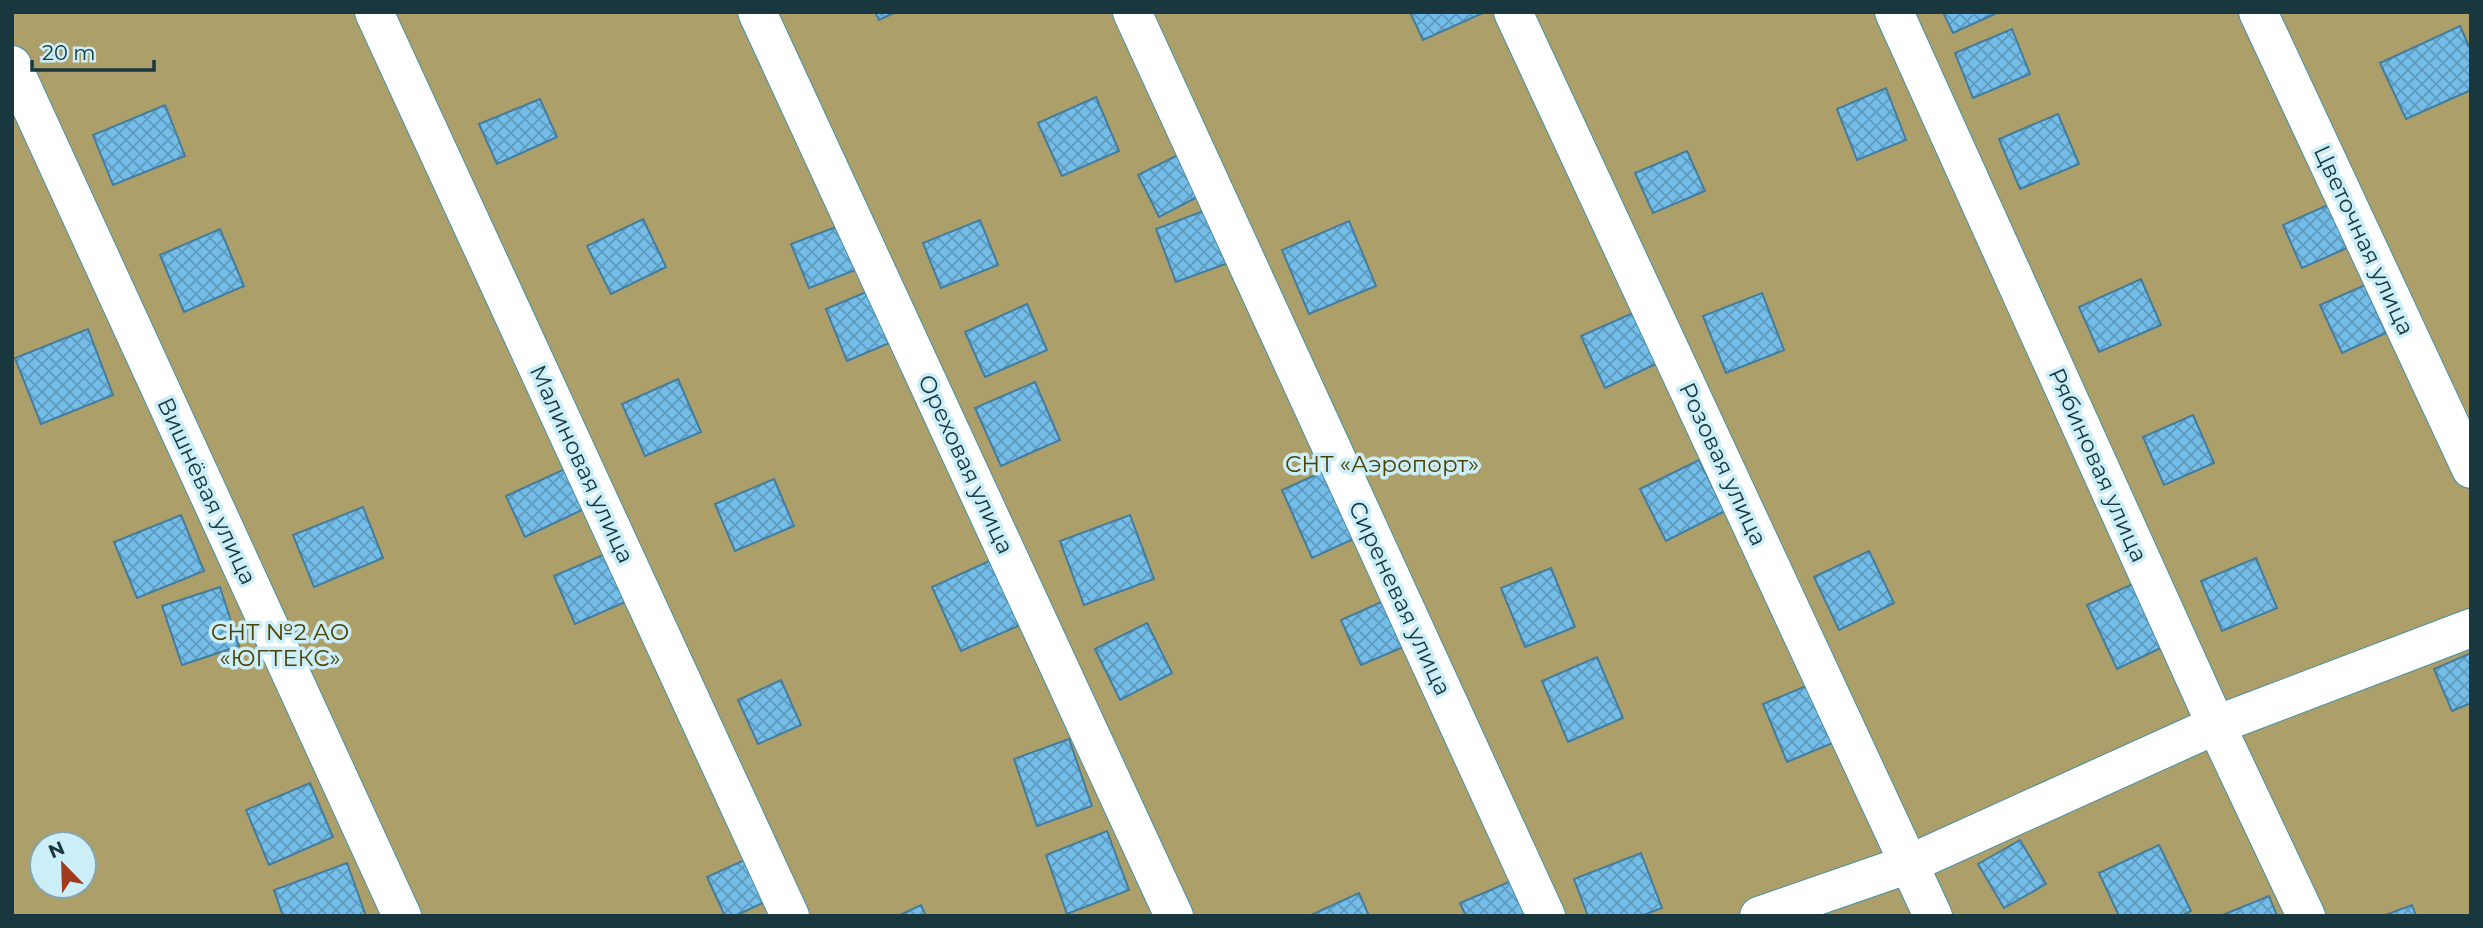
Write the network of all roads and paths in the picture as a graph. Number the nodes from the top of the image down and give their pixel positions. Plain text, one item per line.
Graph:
1 (374, 12) edge
2 (757, 12) edge
3 (1132, 12) edge
4 (1513, 12) edge
5 (1894, 12) edge
6 (2258, 12) edge
7 (12, 65) edge
8 (2471, 469) edge
9 (2471, 628) edge
10 (2216, 724) junction
11 (1909, 864) junction
12 (402, 916) edge
13 (790, 916) edge
14 (1174, 916) edge
15 (1546, 916) edge
16 (1759, 916) edge
17 (1933, 916) edge
18 (2306, 916) edge

1 - 13 street, Малиновая улица
2 - 14 street, Ореховая улица
3 - 15 street, Сиреневая улица
4 - 11 street, Розовая улица
5 - 10 street, Рябиновая улица
6 - 8 street, Цветочная улица
7 - 12 street, Вишнёвая улица
9 - 10 street
10 - 11 street
10 - 18 street, Рябиновая улица
11 - 16 street
11 - 17 street, Розовая улица

